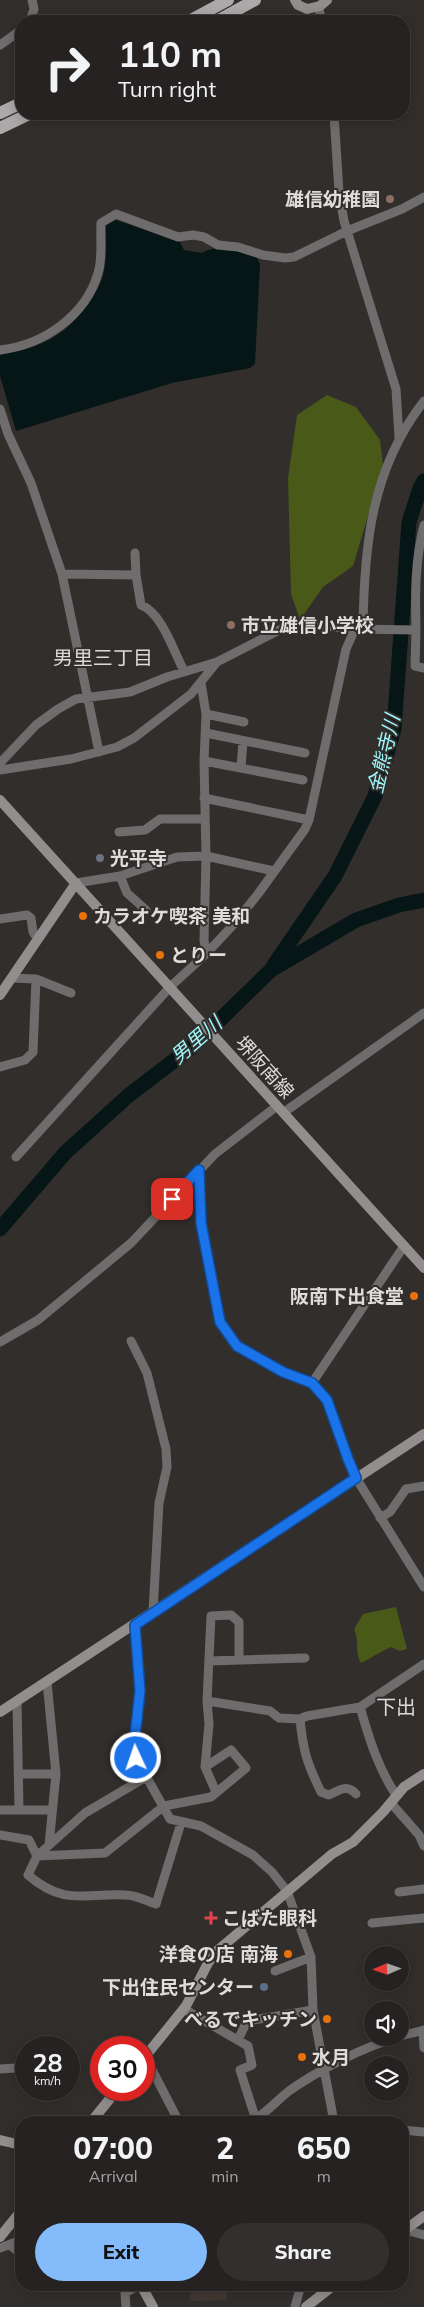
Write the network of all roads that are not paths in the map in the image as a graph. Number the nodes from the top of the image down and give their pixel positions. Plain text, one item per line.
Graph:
1 (32, 0) edge
2 (228, 0) edge
3 (255, 0) edge
4 (295, 0) edge
5 (327, 0) edge
6 (318, 6) junction
7 (32, 15) edge
8 (200, 15) edge
9 (228, 15) edge
10 (320, 15) edge
11 (15, 34) edge
12 (0, 45) edge
13 (15, 106) edge
14 (0, 113) edge
15 (17, 120) edge
16 (334, 120) edge
17 (0, 128) edge
18 (424, 198) edge
19 (347, 231) junction
20 (0, 350) edge
21 (424, 401) edge
22 (0, 408) edge
23 (399, 438) junction
24 (424, 524) edge
25 (135, 553) dead end
26 (62, 574) junction
27 (136, 575) junction
28 (361, 629) junction
29 (414, 630) junction
30 (217, 662) junction
31 (424, 668) edge
32 (184, 672) junction
33 (201, 683) junction
34 (87, 697) junction
35 (206, 714) junction
36 (244, 722) dead end
37 (206, 733) junction
38 (243, 741) junction
39 (99, 752) junction
40 (305, 753) dead end
41 (204, 761) junction
42 (0, 763) edge
43 (241, 768) junction
44 (0, 770) edge
45 (303, 780) dead end
46 (204, 798) junction
47 (0, 800) edge
48 (204, 818) junction
49 (309, 820) junction
50 (119, 832) dead end
51 (206, 856) junction
52 (274, 871) junction
53 (120, 876) junction
54 (76, 882) junction
55 (146, 910) dead end
56 (0, 919) edge
57 (37, 938) junction
58 (208, 953) junction
59 (11, 978) junction
60 (36, 979) junction
61 (173, 991) junction
62 (71, 993) dead end
63 (0, 995) edge
64 (424, 1014) edge
65 (0, 1067) edge
66 (278, 1107) junction
67 (16, 1156) dead end
68 (199, 1170) junction
69 (404, 1246) junction
70 (424, 1268) edge
71 (131, 1341) dead end
72 (0, 1342) edge
73 (312, 1383) junction
74 (424, 1434) edge
75 (356, 1478) junction
76 (424, 1486) edge
77 (380, 1518) junction
78 (424, 1588) edge
79 (153, 1612) junction
80 (135, 1625) junction
81 (305, 1658) dead end
82 (239, 1660) junction
83 (209, 1661) junction
84 (424, 1664) edge
85 (47, 1682) junction
86 (207, 1701) junction
87 (17, 1702) junction
88 (360, 1707) junction
89 (0, 1712) edge
90 (300, 1719) junction
91 (205, 1767) junction
92 (19, 1774) junction
93 (56, 1774) junction
94 (424, 1774) edge
95 (146, 1777) junction
96 (216, 1792) junction
97 (356, 1794) dead end
98 (394, 1799) junction
99 (164, 1806) junction
100 (0, 1810) edge
101 (19, 1810) junction
102 (52, 1810) junction
103 (181, 1823) junction
104 (0, 1835) edge
105 (49, 1846) junction
106 (424, 1846) edge
107 (37, 1856) junction
108 (424, 1889) edge
109 (287, 1891) junction
110 (399, 1892) dead end
111 (424, 1918) edge
112 (372, 1923) dead end
113 (311, 1957) junction
114 (275, 1971) dead end
115 (184, 2008) junction
116 (313, 2010) junction
117 (423, 2030) edge
118 (409, 2034) edge
119 (238, 2040) junction
120 (155, 2044) edge
121 (371, 2046) edge
122 (424, 2048) edge
123 (15, 2068) edge
124 (0, 2069) edge
125 (325, 2070) junction
126 (155, 2078) edge
127 (108, 2101) edge
128 (96, 2116) edge
129 (175, 2116) edge
130 (252, 2116) edge
131 (259, 2116) edge
132 (333, 2116) edge
133 (409, 2131) edge
134 (424, 2132) edge
135 (0, 2140) edge
136 (15, 2144) edge
137 (424, 2216) edge
138 (15, 2218) edge
139 (409, 2227) edge
140 (409, 2232) edge
141 (424, 2235) edge
142 (0, 2237) edge
143 (15, 2243) edge
144 (10, 2245) junction
145 (0, 2248) edge
146 (15, 2249) edge
147 (127, 2291) edge
148 (144, 2291) edge
149 (300, 2291) edge
150 (326, 2291) edge
151 (126, 2307) edge
152 (153, 2307) edge
153 (295, 2307) edge
154 (306, 2307) edge

1 - 7 street
2 - 8 main road
3 - 9 main road
4 - 6 street
5 - 6 street
6 - 10 street
11 - 12 street
13 - 14 main road
15 - 17 main road
16 - 19 street
18 - 19 street
19 - 20 street
19 - 23 street
21 - 23 street
22 - 26 street
23 - 28 street
24 - 29 street
25 - 27 street
26 - 27 street
26 - 34 street
27 - 32 street
28 - 29 street
28 - 30 street
28 - 49 street
29 - 31 street
30 - 32 street
30 - 33 street
32 - 34 street
33 - 35 street
33 - 39 street
34 - 39 street
34 - 42 street
35 - 36 street
35 - 37 street
37 - 38 street
37 - 41 street
38 - 40 street
38 - 43 street
39 - 44 street
41 - 43 street
41 - 46 street
43 - 45 street
46 - 48 street
46 - 49 street
47 - 54 street, 堺阪南線
48 - 50 street
48 - 51 street
49 - 52 street
51 - 52 street
51 - 53 street
51 - 58 street
52 - 58 street
53 - 54 street
53 - 55 street
54 - 57 street
54 - 61 street, 堺阪南線
56 - 57 street
57 - 59 street
58 - 61 street
59 - 60 street
59 - 63 street
60 - 62 street
60 - 65 street
61 - 66 street, 堺阪南線
61 - 67 street
64 - 66 street
66 - 68 street
66 - 69 street, 堺阪南線
68 - 72 street
68 - 73 street
69 - 70 street, 堺阪南線
69 - 73 street
71 - 79 street
73 - 75 street
74 - 75 street
75 - 77 street
75 - 79 street
76 - 77 street
77 - 78 street
79 - 80 street
80 - 85 street
80 - 95 street
81 - 82 street
82 - 83 street
82 - 83 street
83 - 86 street
84 - 88 street
85 - 87 street
85 - 93 street
86 - 90 street
86 - 91 street
87 - 89 street
87 - 92 street
88 - 90 street
88 - 98 street
90 - 97 street
91 - 96 street
91 - 96 street
92 - 93 street
92 - 101 street
93 - 102 street
94 - 98 street
95 - 99 street
95 - 105 street
96 - 99 street
98 - 106 street
98 - 109 street
99 - 103 street
99 - 107 street
100 - 101 street
101 - 102 street
102 - 105 street
103 - 107 street
103 - 109 street
104 - 107 street
105 - 107 street
108 - 110 street
109 - 113 street
109 - 115 street
111 - 112 street
113 - 114 street
113 - 116 street
115 - 119 street
115 - 120 street
116 - 119 street
116 - 125 street
117 - 118 street
117 - 122 street
119 - 130 street
121 - 125 street
123 - 124 street
125 - 131 street
125 - 132 street
126 - 129 street
127 - 128 street
133 - 134 street
135 - 136 street
137 - 139 street
138 - 142 street
140 - 141 street
143 - 144 street
144 - 145 street
144 - 146 street
147 - 151 street
148 - 152 street
149 - 153 street
150 - 154 street

